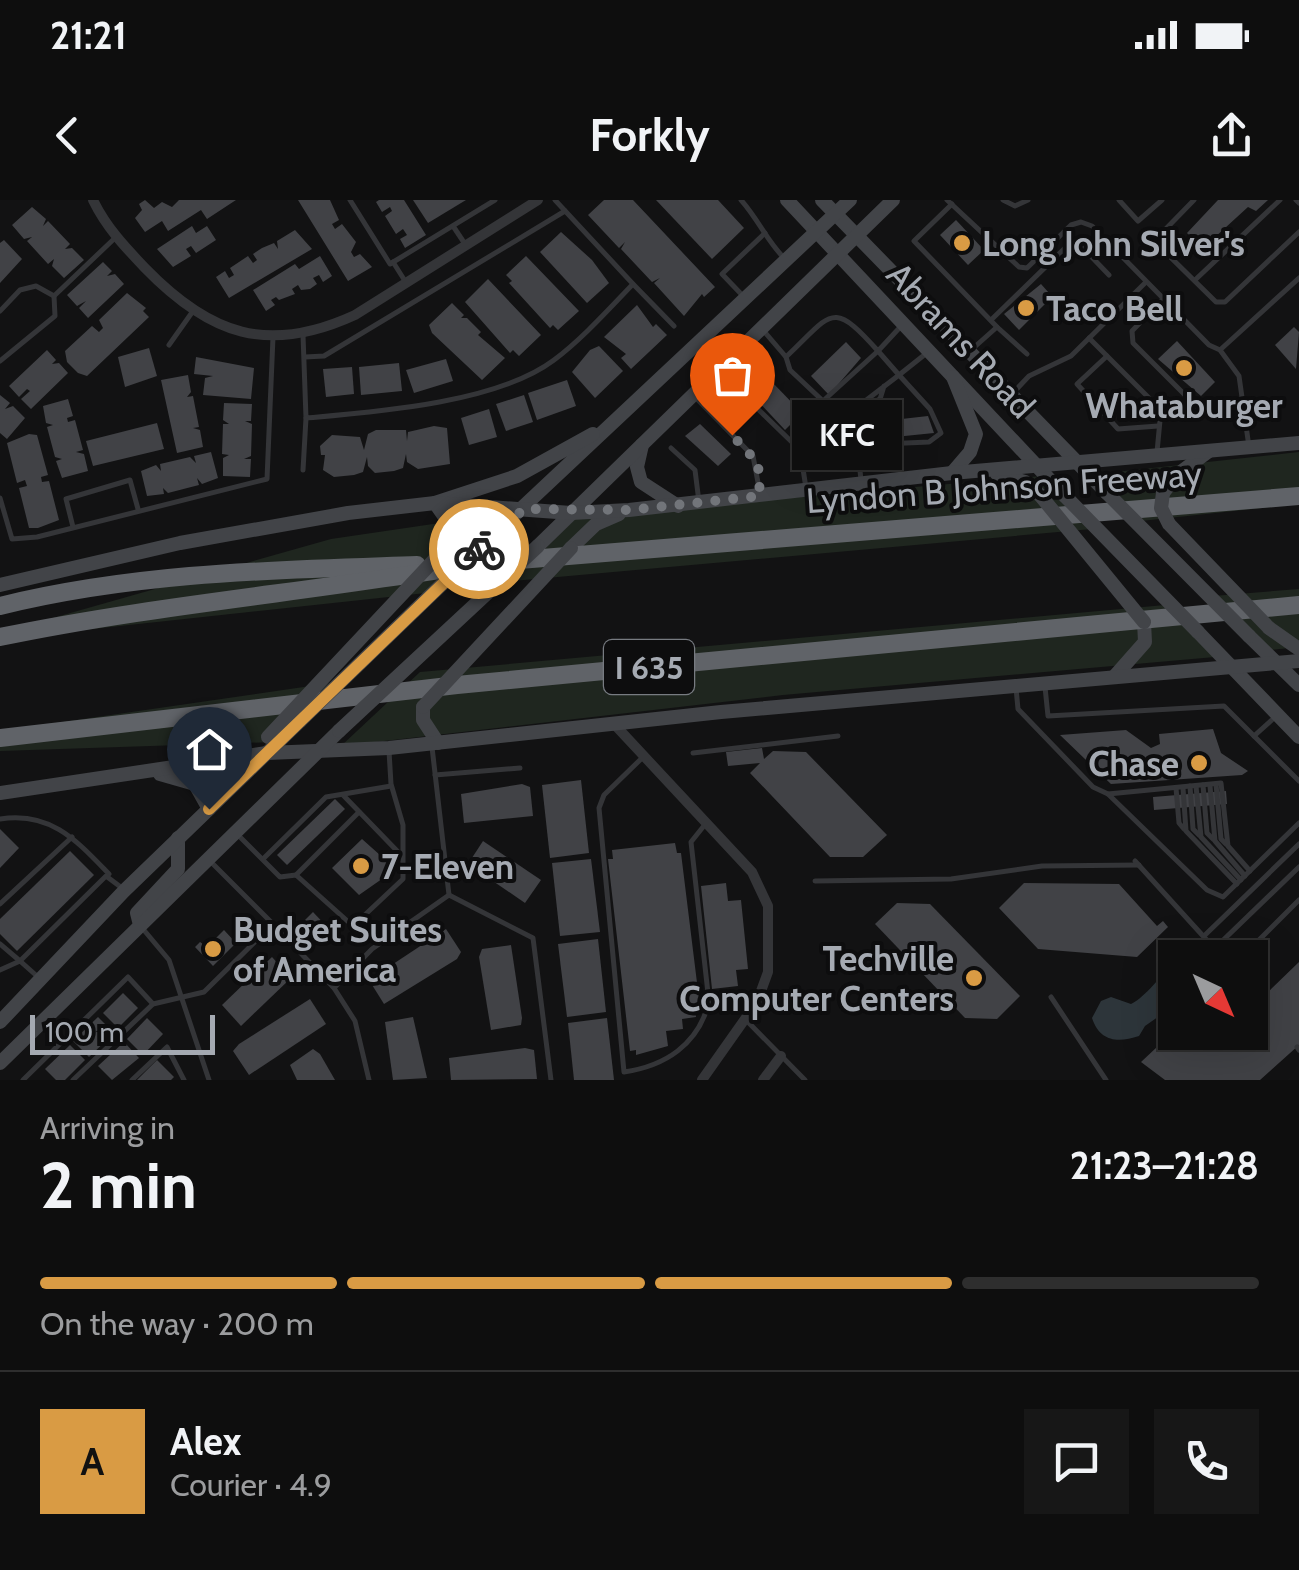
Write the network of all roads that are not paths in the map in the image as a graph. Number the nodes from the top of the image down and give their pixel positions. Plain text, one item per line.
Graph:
1 (93, 200) edge
2 (350, 200) edge
3 (495, 200) edge
4 (555, 200) edge
5 (741, 200) edge
6 (787, 200) edge
7 (822, 200) edge
8 (850, 200) edge
9 (894, 200) edge
10 (1002, 200) edge
11 (1028, 200) edge
12 (1119, 200) edge
13 (1162, 200) edge
14 (1194, 200) edge
15 (1280, 200) edge
16 (535, 201) edge
17 (950, 202) edge
18 (565, 212) junction
19 (836, 214) junction
20 (453, 226) junction
21 (817, 231) junction
22 (766, 232) junction
23 (1299, 232) edge
24 (856, 236) junction
25 (116, 237) junction
26 (465, 245) junction
27 (838, 253) junction
28 (786, 261) junction
29 (394, 262) junction
30 (1109, 274) dead end
31 (1299, 278) edge
32 (1194, 280) junction
33 (406, 282) junction
34 (1146, 282) junction
35 (633, 284) junction
36 (388, 294) junction
37 (54, 296) junction
38 (747, 299) junction
39 (1163, 299) junction
40 (0, 311) edge
41 (193, 312) junction
42 (401, 312) junction
43 (991, 320) junction
44 (905, 322) junction
45 (674, 326) dead end
46 (997, 327) junction
47 (761, 328) junction
48 (304, 335) junction
49 (273, 337) junction
50 (1089, 338) junction
51 (169, 345) dead end
52 (931, 350) junction
53 (1220, 350) junction
54 (878, 351) junction
55 (968, 353) junction
56 (1027, 354) dead end
57 (1107, 356) junction
58 (305, 357) junction
59 (786, 357) junction
60 (0, 361) edge
61 (717, 369) junction
62 (952, 372) junction
63 (899, 375) junction
64 (884, 386) junction
65 (691, 394) junction
66 (1010, 396) junction
67 (1243, 406) junction
68 (306, 418) junction
69 (1158, 426) junction
70 (607, 427) junction
71 (647, 436) junction
72 (1299, 442) edge
73 (857, 443) junction
74 (882, 444) junction
75 (671, 448) dead end
76 (1248, 448) junction
77 (800, 450) junction
78 (1209, 450) junction
79 (1157, 455) junction
80 (1076, 464) junction
81 (1037, 468) junction
82 (303, 470) dead end
83 (984, 471) junction
84 (952, 473) junction
85 (862, 483) junction
86 (1299, 485) edge
87 (806, 491) junction
88 (760, 496) junction
89 (1299, 496) edge
90 (0, 498) edge
91 (1250, 501) junction
92 (435, 503) junction
93 (699, 504) junction
94 (678, 506) junction
95 (138, 509) junction
96 (524, 509) junction
97 (629, 510) junction
98 (572, 513) junction
99 (73, 527) junction
100 (482, 563) junction
101 (0, 585) edge
102 (1299, 605) edge
103 (0, 606) edge
104 (0, 637) edge
105 (1299, 649) edge
106 (1299, 660) edge
107 (1276, 662) junction
108 (1229, 665) junction
109 (1115, 676) junction
110 (1045, 682) junction
111 (1016, 684) junction
112 (1299, 685) edge
113 (1277, 715) junction
114 (614, 725) junction
115 (838, 736) dead end
116 (1254, 736) junction
117 (1299, 737) edge
118 (0, 738) edge
119 (435, 744) junction
120 (267, 745) junction
121 (389, 748) junction
122 (317, 750) junction
123 (693, 754) dead end
124 (644, 756) junction
125 (520, 768) dead end
126 (140, 771) junction
127 (435, 776) junction
128 (1299, 780) edge
129 (391, 786) junction
130 (1196, 786) junction
131 (0, 793) edge
132 (342, 794) junction
133 (1108, 794) junction
134 (209, 809) junction
135 (358, 812) junction
136 (0, 820) edge
137 (708, 821) junction
138 (1299, 823) edge
139 (234, 832) junction
140 (72, 837) junction
141 (178, 838) junction
142 (1299, 844) edge
143 (53, 854) junction
144 (206, 858) junction
145 (404, 858) junction
146 (262, 859) junction
147 (59, 861) dead end
148 (39, 867) junction
149 (1299, 867) edge
150 (46, 874) dead end
151 (296, 875) junction
152 (111, 876) junction
153 (1243, 878) junction
154 (26, 880) junction
155 (814, 881) dead end
156 (84, 885) dead end
157 (33, 887) dead end
158 (124, 890) junction
159 (12, 892) junction
160 (90, 892) junction
161 (449, 896) junction
162 (70, 898) dead end
163 (20, 900) dead end
164 (1299, 900) edge
165 (0, 905) edge
166 (77, 905) junction
167 (7, 912) dead end
168 (57, 912) dead end
169 (64, 918) junction
170 (44, 924) dead end
171 (139, 924) junction
172 (272, 924) junction
173 (51, 931) junction
174 (1204, 936) junction
175 (31, 937) dead end
176 (1208, 940) edge
177 (1223, 940) edge
178 (1259, 940) edge
179 (0, 944) edge
180 (38, 944) junction
181 (20, 961) junction
182 (0, 970) edge
183 (40, 980) junction
184 (334, 988) junction
185 (182, 996) junction
186 (1051, 997) dead end
187 (153, 1004) junction
188 (745, 1019) junction
189 (0, 1022) edge
190 (782, 1056) junction
191 (2, 1057) edge
192 (22, 1080) edge
193 (74, 1080) edge
194 (132, 1080) edge
195 (184, 1080) edge
196 (209, 1080) edge
197 (369, 1080) edge
198 (551, 1080) edge
199 (702, 1080) edge
200 (763, 1080) edge
201 (805, 1080) edge
202 (1106, 1080) edge

1 - 25 street
2 - 29 lane
3 - 20 lane
4 - 18 lane
5 - 22 lane
6 - 21 main road, Abrams Road
7 - 19 main road, Abrams Road
8 - 19 main road
9 - 24 main road
10 - 11 lane
12 - 13 lane
14 - 32 lane
15 - 32 lane
16 - 26 street
17 - 34 lane
17 - 43 lane
18 - 35 lane
18 - 42 lane
19 - 21 main road
19 - 24 main road, Abrams Road
20 - 26 lane
20 - 29 lane
21 - 27 main road, Abrams Road
21 - 28 main road
22 - 28 lane
22 - 38 lane
23 - 32 lane
24 - 27 main road
24 - 55 main road, Abrams Road
25 - 37 lane
25 - 41 street
26 - 33 street
27 - 44 main road, Abrams Road
27 - 47 main road
28 - 38 main road
29 - 33 lane
30 - 43 lane
31 - 53 lane
33 - 36 street
34 - 39 lane
34 - 50 lane
35 - 45 lane
35 - 68 lane
36 - 42 lane
36 - 48 street
37 - 40 lane
37 - 60 lane
38 - 70 main road
39 - 53 lane
39 - 67 lane
41 - 49 street
41 - 51 lane
42 - 58 lane
43 - 46 lane
44 - 52 main road, Abrams Road
44 - 54 lane
46 - 55 lane
46 - 56 lane
47 - 59 lane
47 - 61 main road
48 - 49 street
48 - 58 lane
49 - 95 lane
50 - 57 lane
50 - 66 lane
52 - 62 main road, Abrams Road
52 - 63 lane
53 - 67 lane
54 - 59 lane
54 - 59 lane
54 - 63 lane
55 - 66 main road, Abrams Road
57 - 69 lane
57 - 69 lane
58 - 68 lane
61 - 65 main road
61 - 77 lane
62 - 81 main road, Abrams Road
62 - 84 main road
63 - 64 lane
63 - 74 lane
64 - 73 lane
64 - 74 lane
65 - 71 main road
65 - 88 lane
66 - 80 main road, Abrams Road
67 - 76 lane
68 - 82 lane
69 - 79 lane
70 - 92 main road
70 - 96 main road
71 - 94 main road
71 - 98 main road
72 - 76 main road, Lyndon B Johnson Freeway
73 - 74 lane
73 - 77 lane
73 - 85 lane
75 - 93 lane
76 - 78 main road, Lyndon B Johnson Freeway
77 - 87 lane
78 - 79 main road, Lyndon B Johnson Freeway
78 - 105 main road, bridge
79 - 80 main road, Lyndon B Johnson Freeway
80 - 81 main road, Lyndon B Johnson Freeway
80 - 107 main road, Abrams Road, bridge
81 - 83 main road, Lyndon B Johnson Freeway
81 - 108 main road, Abrams Road, bridge
83 - 84 main road, Lyndon B Johnson Freeway
83 - 109 main road, bridge
84 - 85 main road, Lyndon B Johnson Freeway
85 - 87 main road, Lyndon B Johnson Freeway
86 - 91 highway
87 - 88 main road, Lyndon B Johnson Freeway
88 - 93 main road, Lyndon B Johnson Freeway
89 - 91 highway, Lyndon B Johnson Freeway
90 - 99 lane
91 - 100 highway, Lyndon B Johnson Freeway
92 - 96 main road, Lyndon B Johnson Freeway
92 - 101 main road
92 - 120 main road, bridge
93 - 94 main road, Lyndon B Johnson Freeway
94 - 97 main road, Lyndon B Johnson Freeway
95 - 99 lane
95 - 99 lane
96 - 98 main road, Lyndon B Johnson Freeway
96 - 120 main road, bridge
97 - 98 main road, Lyndon B Johnson Freeway
97 - 119 main road, bridge
98 - 122 main road, bridge
100 - 103 highway
100 - 104 highway, Lyndon B Johnson Freeway
102 - 118 highway, I 635
106 - 107 main road
107 - 108 main road
107 - 112 main road, Abrams Road
108 - 109 main road
108 - 113 main road, Abrams Road
109 - 110 main road
110 - 111 main road
110 - 116 lane
111 - 114 main road
111 - 133 lane
113 - 116 lane
113 - 117 main road, Abrams Road
114 - 119 main road
114 - 124 street
115 - 123 lane
116 - 128 lane
119 - 121 main road
119 - 127 lane
120 - 122 main road
120 - 126 main road
120 - 134 main road
121 - 122 main road
121 - 129 lane
122 - 139 main road
124 - 137 street
124 - 137 lane
125 - 127 lane
126 - 131 main road
126 - 134 main road
127 - 161 lane
129 - 132 lane
129 - 145 lane
130 - 133 lane
130 - 153 lane
130 - 153 lane
130 - 153 lane
130 - 153 lane
132 - 135 lane
132 - 146 lane
133 - 153 lane
134 - 141 main road
135 - 145 lane
135 - 151 lane
136 - 140 lane
137 - 188 street
138 - 153 lane
139 - 144 main road
139 - 146 lane
140 - 143 lane
140 - 152 lane
141 - 158 main road
141 - 171 main road
142 - 174 lane
143 - 147 lane
143 - 148 lane
144 - 171 main road
144 - 172 lane
145 - 151 lane
146 - 151 lane
148 - 150 lane
148 - 154 lane
149 - 177 lane
152 - 158 lane
152 - 160 lane
154 - 157 lane
154 - 159 lane
155 - 174 lane
156 - 160 lane
158 - 183 main road
159 - 163 lane
159 - 165 lane
160 - 166 lane
161 - 184 lane
161 - 198 lane
162 - 166 lane
164 - 178 lane
165 - 167 lane
166 - 169 lane
168 - 169 lane
169 - 173 lane
170 - 173 lane
171 - 185 lane
171 - 191 main road
172 - 184 lane
172 - 185 lane
173 - 180 lane
174 - 176 lane
175 - 180 lane
179 - 181 lane
180 - 181 lane
181 - 182 lane
181 - 183 lane
183 - 189 main road
184 - 197 lane
185 - 187 lane
185 - 196 lane
186 - 202 lane
187 - 192 lane
187 - 193 lane
188 - 190 lane
188 - 199 street
190 - 200 street
190 - 201 lane
194 - 195 lane

